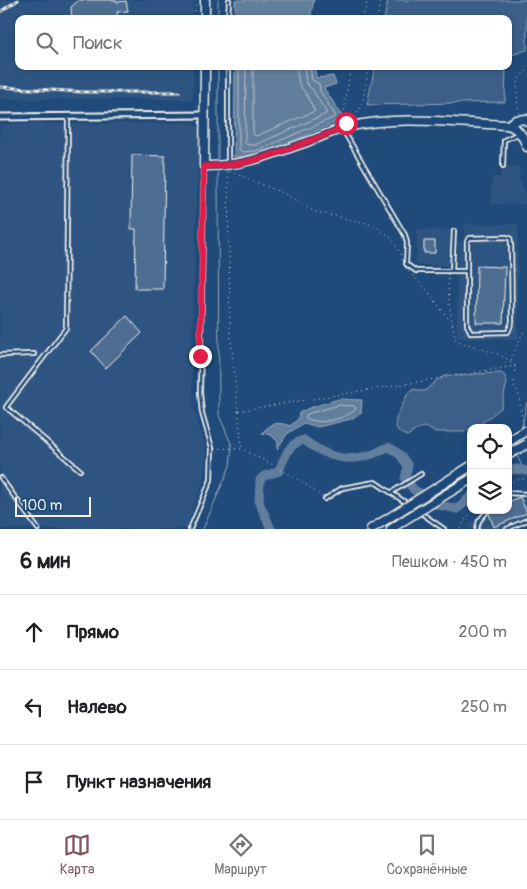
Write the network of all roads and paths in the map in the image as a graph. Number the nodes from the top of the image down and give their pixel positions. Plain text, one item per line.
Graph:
1 (195, 0) edge
2 (205, 0) edge
3 (229, 0) edge
4 (368, 0) edge
5 (380, 0) edge
6 (195, 15) edge
7 (205, 15) edge
8 (228, 15) edge
9 (363, 15) edge
10 (378, 15) edge
11 (205, 70) edge
12 (228, 70) edge
13 (350, 70) edge
14 (367, 70) edge
15 (527, 72) edge
16 (205, 115) junction
17 (68, 116) junction
18 (0, 117) edge
19 (523, 120) edge
20 (508, 125) junction
21 (342, 129) junction
22 (521, 133) junction
23 (527, 148) edge
24 (204, 166) junction
25 (503, 166) dead end
26 (228, 167) junction
27 (454, 231) dead end
28 (452, 271) junction
29 (467, 271) junction
30 (452, 324) dead end
31 (527, 330) edge
32 (34, 354) dead end
33 (0, 355) edge
34 (511, 361) dead end
35 (238, 411) junction
36 (526, 430) edge
37 (512, 439) edge
38 (527, 444) edge
39 (212, 448) junction
40 (242, 449) junction
41 (512, 453) edge
42 (467, 469) edge
43 (80, 470) dead end
44 (421, 474) dead end
45 (1, 478) edge
46 (527, 478) edge
47 (512, 481) edge
48 (467, 482) edge
49 (392, 492) junction
50 (512, 493) edge
51 (527, 494) edge
52 (325, 499) joint
53 (470, 514) edge
54 (484, 514) edge
55 (527, 520) edge
56 (38, 529) edge
57 (190, 529) edge
58 (372, 529) edge
59 (391, 529) edge
60 (444, 529) edge
61 (461, 529) edge
62 (477, 529) edge
63 (507, 529) edge

1 - 6 path
2 - 7 street
3 - 8 lane
4 - 9 path
5 - 10 path
11 - 16 street
12 - 26 lane
13 - 14 path
15 - 19 path
16 - 17 street
16 - 24 street
17 - 18 street
17 - 43 lane
19 - 20 street
20 - 21 street
20 - 22 street
21 - 26 street
21 - 28 lane
22 - 23 street
22 - 25 lane
24 - 26 street
24 - 39 lane
26 - 30 path
26 - 35 path
27 - 28 lane
28 - 29 lane
29 - 29 lane
31 - 34 path
32 - 33 lane
35 - 36 path
35 - 40 path
36 - 37 street, bridge
38 - 41 street, bridge
39 - 40 path
39 - 57 lane
40 - 52 path
42 - 58 street, bridge
44 - 49 lane
45 - 56 lane
46 - 47 path
48 - 59 street, bridge
49 - 52 lane
49 - 60 lane
50 - 51 lane
53 - 61 path
54 - 62 lane
55 - 63 lane

